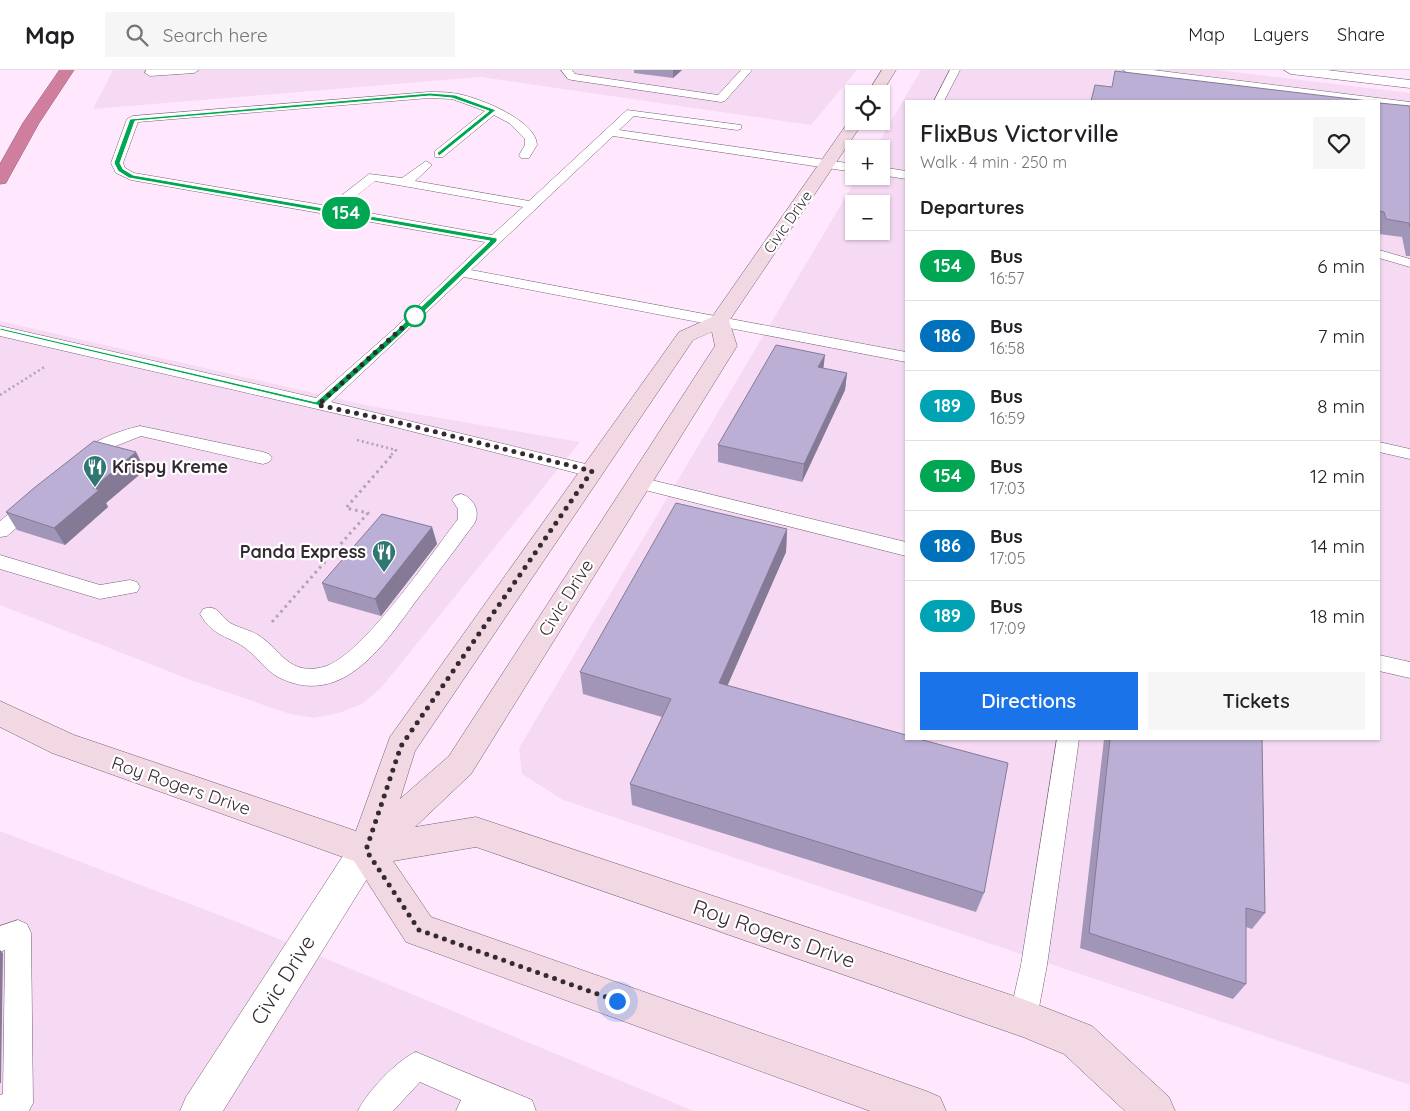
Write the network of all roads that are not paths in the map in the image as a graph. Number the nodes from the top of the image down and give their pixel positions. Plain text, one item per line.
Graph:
1 (67, 70) edge
2 (151, 70) edge
3 (194, 70) edge
4 (566, 70) edge
5 (747, 70) edge
6 (889, 70) edge
7 (955, 70) edge
8 (1128, 70) edge
9 (1291, 70) edge
10 (1410, 84) edge
11 (880, 85) edge
12 (940, 100) edge
13 (1370, 100) edge
14 (1380, 101) edge
15 (1410, 105) edge
16 (493, 110) junction
17 (737, 127) dead end
18 (850, 130) edge
19 (610, 132) junction
20 (439, 154) dead end
21 (525, 155) dead end
22 (828, 164) junction
23 (426, 165) dead end
24 (845, 167) edge
25 (904, 170) edge
26 (890, 171) edge
27 (0, 180) edge
28 (404, 183) junction
29 (532, 205) junction
30 (331, 210) junction
31 (494, 240) junction
32 (1380, 254) edge
33 (1410, 263) edge
34 (460, 272) junction
35 (719, 321) junction
36 (0, 330) edge
37 (905, 357) edge
38 (318, 405) junction
39 (1380, 448) edge
40 (1410, 454) edge
41 (263, 458) dead end
42 (592, 471) junction
43 (69, 473) edge
44 (639, 483) junction
45 (46, 493) edge
46 (462, 500) dead end
47 (0, 531) edge
48 (905, 549) edge
49 (0, 562) edge
50 (130, 587) dead end
51 (210, 614) dead end
52 (1380, 662) edge
53 (1410, 670) edge
54 (0, 713) edge
55 (1068, 740) edge
56 (366, 850) junction
57 (0, 939) edge
58 (1023, 1018) junction
59 (475, 1102) edge
60 (904, 1107) edge
61 (0, 1110) edge
62 (200, 1111) edge
63 (373, 1111) edge
64 (521, 1111) edge
65 (1155, 1111) edge

1 - 27 highway
2 - 3 lane
4 - 5 lane
6 - 11 street
7 - 12 lane
8 - 13 lane
9 - 10 street
14 - 15 lane
16 - 20 lane
16 - 21 lane
16 - 30 lane
17 - 19 lane
18 - 22 street, Civic Drive
19 - 22 lane
19 - 29 lane
22 - 24 lane
22 - 35 street, Civic Drive
23 - 28 lane
25 - 26 lane
28 - 29 lane
28 - 30 lane
29 - 31 lane
30 - 31 lane
31 - 34 lane
32 - 33 lane
34 - 35 lane
34 - 38 lane
35 - 37 lane
35 - 42 street, Civic Drive
35 - 44 street, Civic Drive
36 - 38 lane
38 - 42 lane
39 - 40 lane
41 - 43 lane
42 - 56 street, Civic Drive
44 - 48 lane
44 - 56 street, Civic Drive
45 - 47 lane
46 - 51 lane
49 - 50 lane
52 - 53 lane
54 - 56 street, Roy Rogers Drive
55 - 58 lane
56 - 58 street, Roy Rogers Drive
56 - 60 street
56 - 62 street, Civic Drive
57 - 61 lane
58 - 65 street, Roy Rogers Drive
59 - 63 lane
59 - 64 lane

